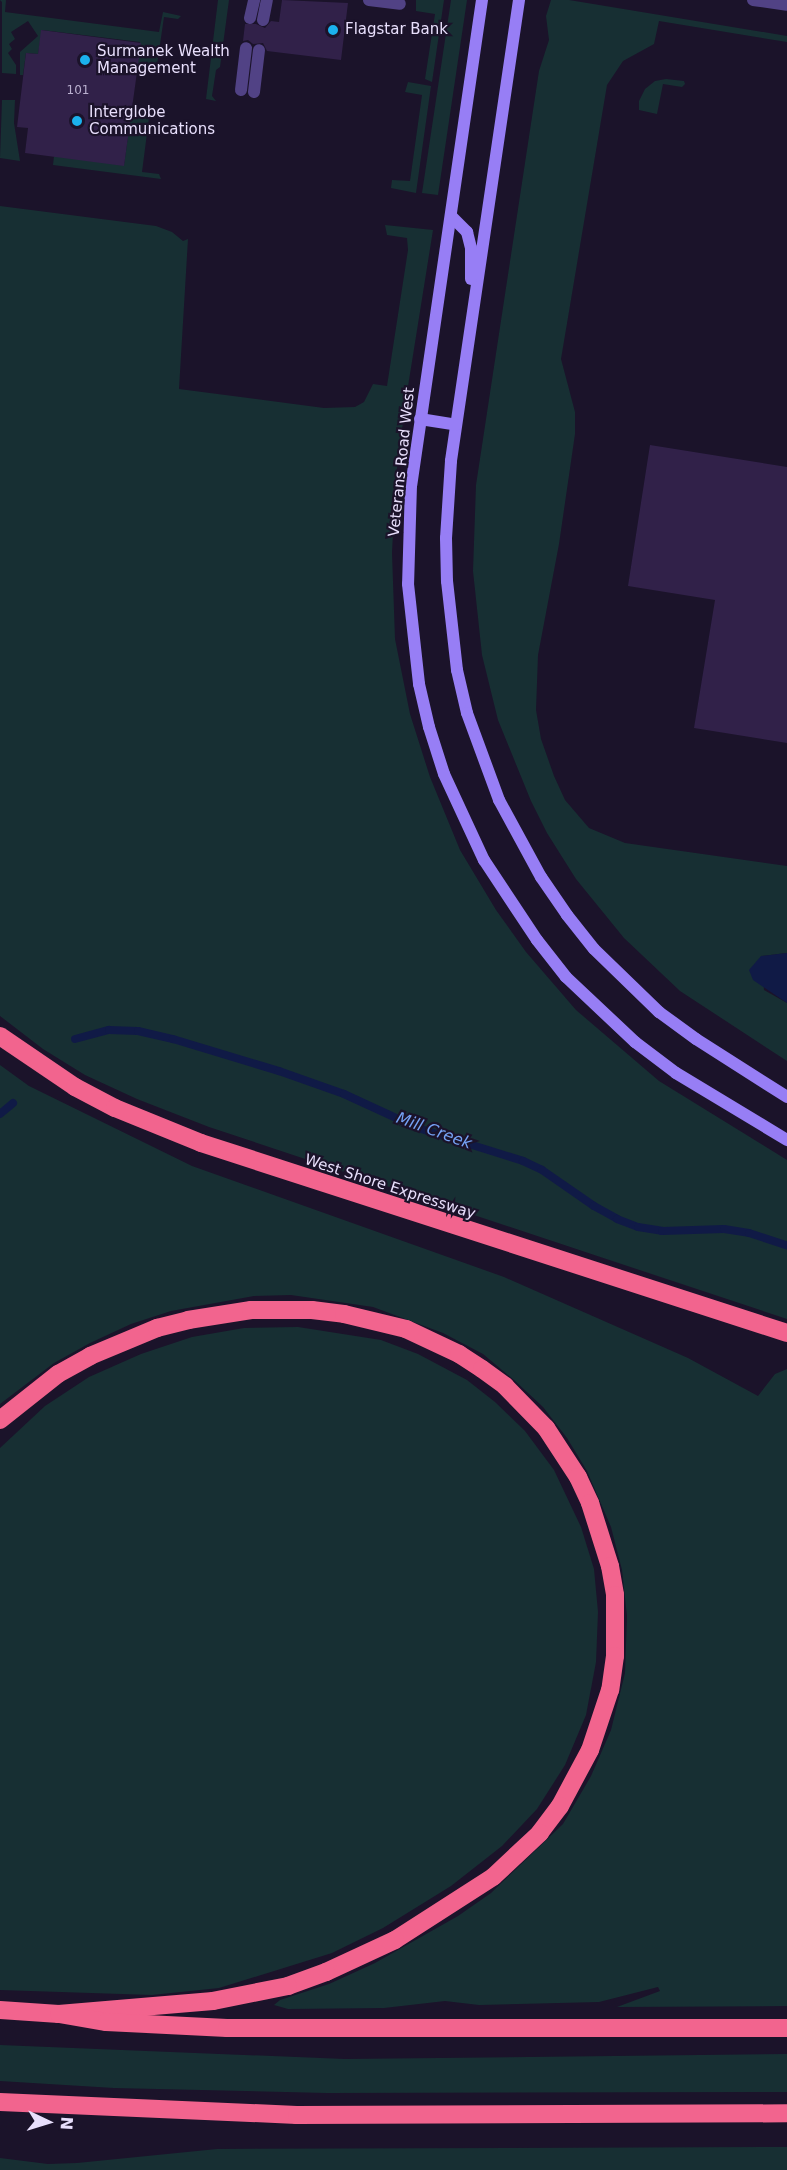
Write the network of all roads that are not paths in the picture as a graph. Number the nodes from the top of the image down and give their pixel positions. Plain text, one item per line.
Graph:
1 (254, 0) edge
2 (267, 0) edge
3 (369, 0) edge
4 (482, 0) edge
5 (519, 0) edge
6 (753, 0) edge
7 (400, 4) dead end
8 (787, 5) edge
9 (246, 48) dead end
10 (260, 50) dead end
11 (241, 90) dead end
12 (254, 92) dead end
13 (451, 216) junction
14 (467, 350) junction
15 (420, 419) junction
16 (456, 425) junction
17 (0, 1036) edge
18 (787, 1096) edge
19 (787, 1140) edge
20 (787, 1333) edge
21 (0, 1420) edge
22 (0, 2010) edge
23 (59, 2014) junction
24 (787, 2028) edge
25 (0, 2102) edge
26 (787, 2113) edge

1 - 2 lane
3 - 7 lane
4 - 13 street, Veterans Road West
5 - 14 street
6 - 8 lane
9 - 11 lane
10 - 12 lane
13 - 14 street
13 - 15 street, Veterans Road West
14 - 16 street
15 - 16 street
15 - 19 street, Veterans Road West
16 - 18 street
17 - 20 highway, West Shore Expressway
21 - 23 highway
22 - 23 highway
23 - 24 highway
25 - 26 highway

